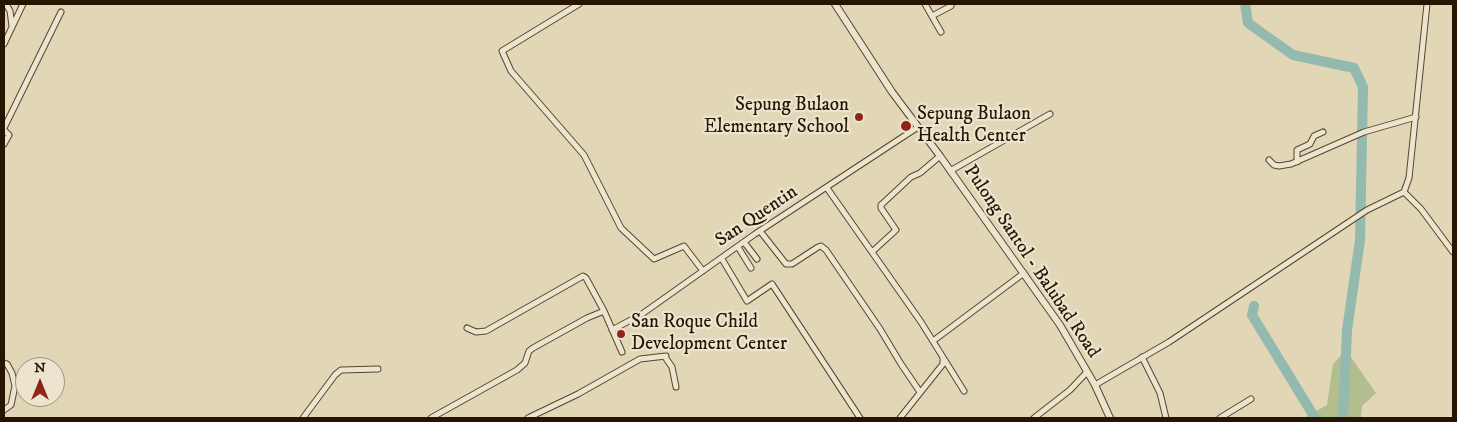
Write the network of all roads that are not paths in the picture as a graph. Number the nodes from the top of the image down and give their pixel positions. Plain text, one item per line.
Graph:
1 (6, 4) edge
2 (23, 4) edge
3 (579, 4) edge
4 (835, 4) edge
5 (925, 4) edge
6 (1427, 4) edge
7 (951, 6) dead end
8 (61, 12) dead end
9 (932, 16) junction
10 (12, 27) junction
11 (942, 32) dead end
12 (4, 44) edge
13 (1050, 114) dead end
14 (1416, 117) junction
15 (918, 127) junction
16 (4, 129) edge
17 (1323, 132) dead end
18 (4, 144) edge
19 (940, 156) junction
20 (1269, 160) dead end
21 (1297, 162) junction
22 (950, 171) junction
23 (827, 188) junction
24 (1404, 192) junction
25 (760, 231) junction
26 (744, 242) junction
27 (738, 247) junction
28 (872, 252) junction
29 (1453, 252) edge
30 (756, 258) dead end
31 (722, 259) junction
32 (751, 268) dead end
33 (703, 271) junction
34 (1024, 273) junction
35 (604, 311) junction
36 (467, 328) dead end
37 (612, 330) junction
38 (934, 341) junction
39 (622, 352) dead end
40 (944, 357) junction
41 (1142, 357) junction
42 (4, 363) edge
43 (378, 369) dead end
44 (1087, 372) junction
45 (1094, 385) junction
46 (676, 387) dead end
47 (964, 391) dead end
48 (920, 392) junction
49 (1251, 399) dead end
50 (4, 410) edge
51 (302, 418) edge
52 (431, 418) edge
53 (528, 418) edge
54 (860, 418) edge
55 (900, 418) edge
56 (1034, 418) edge
57 (1110, 418) edge
58 (1166, 418) edge
59 (1220, 418) edge

1 - 10 street
2 - 10 street
3 - 33 street
4 - 15 street, Pulong Santol - Balubad Road
5 - 9 street
6 - 14 street
7 - 9 street
8 - 16 street
9 - 11 street
10 - 12 street
13 - 22 street
14 - 21 street
14 - 24 street
15 - 19 street, Pulong Santol - Balubad Road
15 - 23 street, San Quentin
16 - 18 street
17 - 21 street
19 - 22 street, Pulong Santol - Balubad Road
19 - 28 street
20 - 21 street
22 - 34 street, Pulong Santol - Balubad Road
23 - 25 street, San Quentin
23 - 28 street
24 - 29 street
24 - 41 street
25 - 26 street, San Quentin
25 - 48 street
26 - 27 street, San Quentin
26 - 30 street
27 - 31 street, San Quentin
27 - 32 street
28 - 38 street
31 - 33 street, San Quentin
31 - 54 street
33 - 37 street, San Quentin
34 - 38 street
34 - 44 street, Pulong Santol - Balubad Road
35 - 36 street
35 - 37 street
35 - 52 street
37 - 39 street
38 - 40 street
40 - 47 street
40 - 48 street
41 - 45 street
41 - 58 street
42 - 50 street
43 - 51 street
44 - 45 street, Pulong Santol - Balubad Road
44 - 56 street
45 - 57 street, Pulong Santol - Balubad Road
46 - 53 street
48 - 55 street
49 - 59 street

